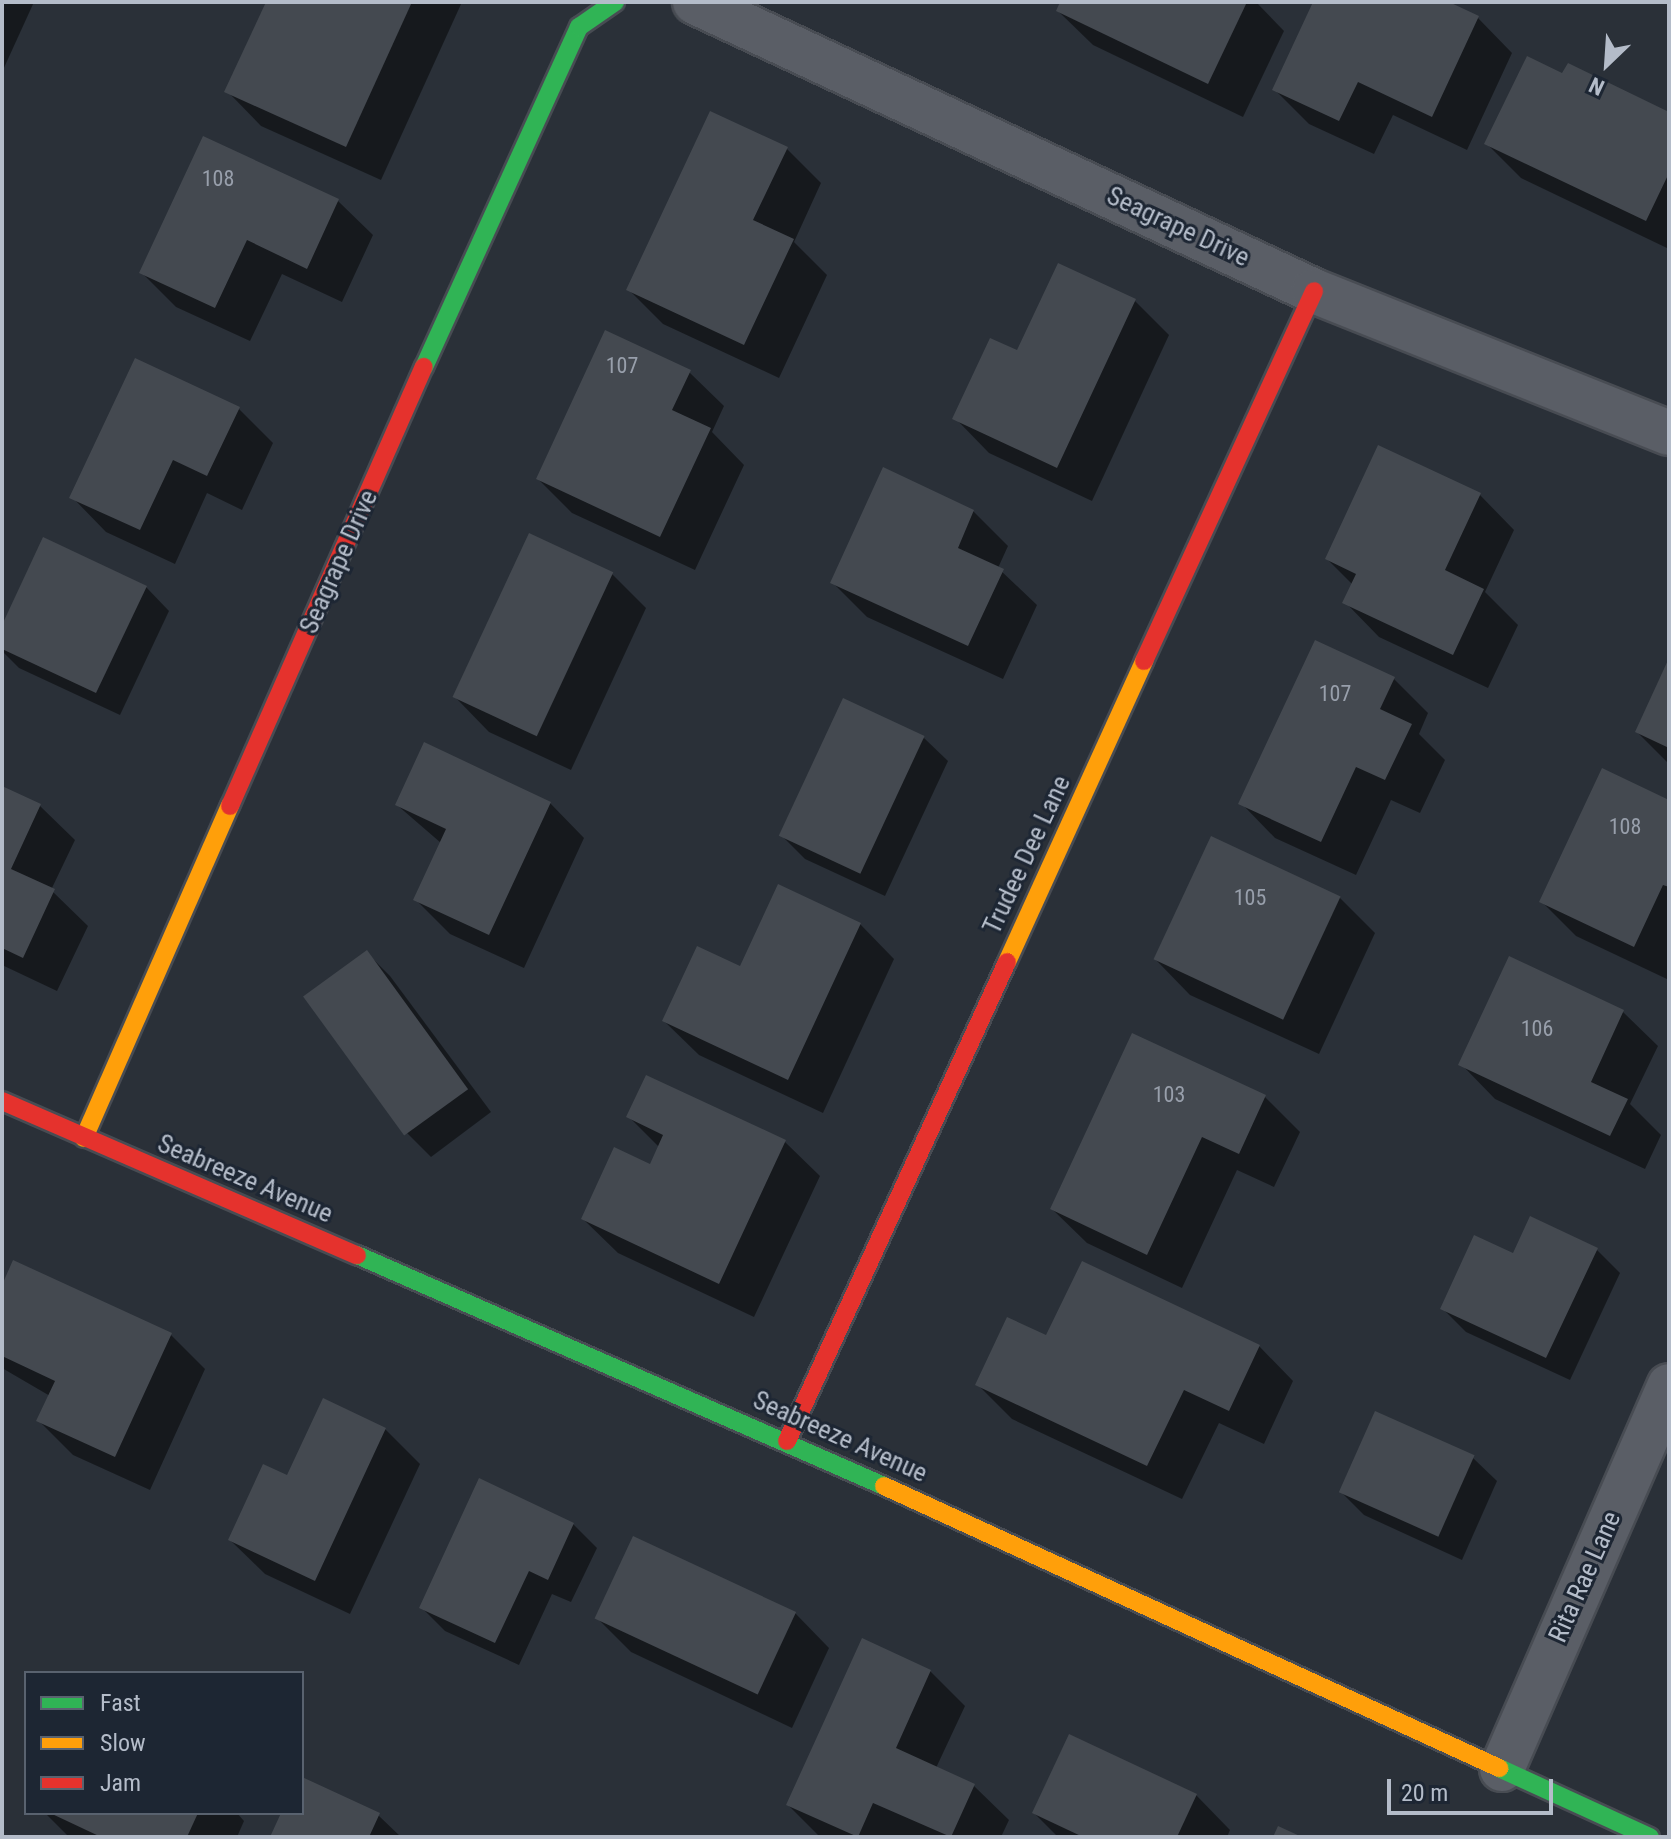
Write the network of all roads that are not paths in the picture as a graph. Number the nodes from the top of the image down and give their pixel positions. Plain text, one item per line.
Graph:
1 (615, 2) edge
2 (695, 2) edge
3 (1314, 291) junction
4 (1669, 433) edge
5 (2, 1101) edge
6 (84, 1138) junction
7 (1669, 1386) edge
8 (787, 1441) junction
9 (1502, 1769) junction
10 (1650, 1837) edge

1 - 6 street, Seagrape Drive
2 - 3 street, Seagrape Drive
3 - 4 street, Seagrape Drive
3 - 8 street, Trudee Dee Lane
5 - 6 street, Seabreeze Avenue
6 - 8 street, Seabreeze Avenue
7 - 9 street, Rita Rae Lane
8 - 9 street, Seabreeze Avenue
9 - 10 street, Seabreeze Avenue

